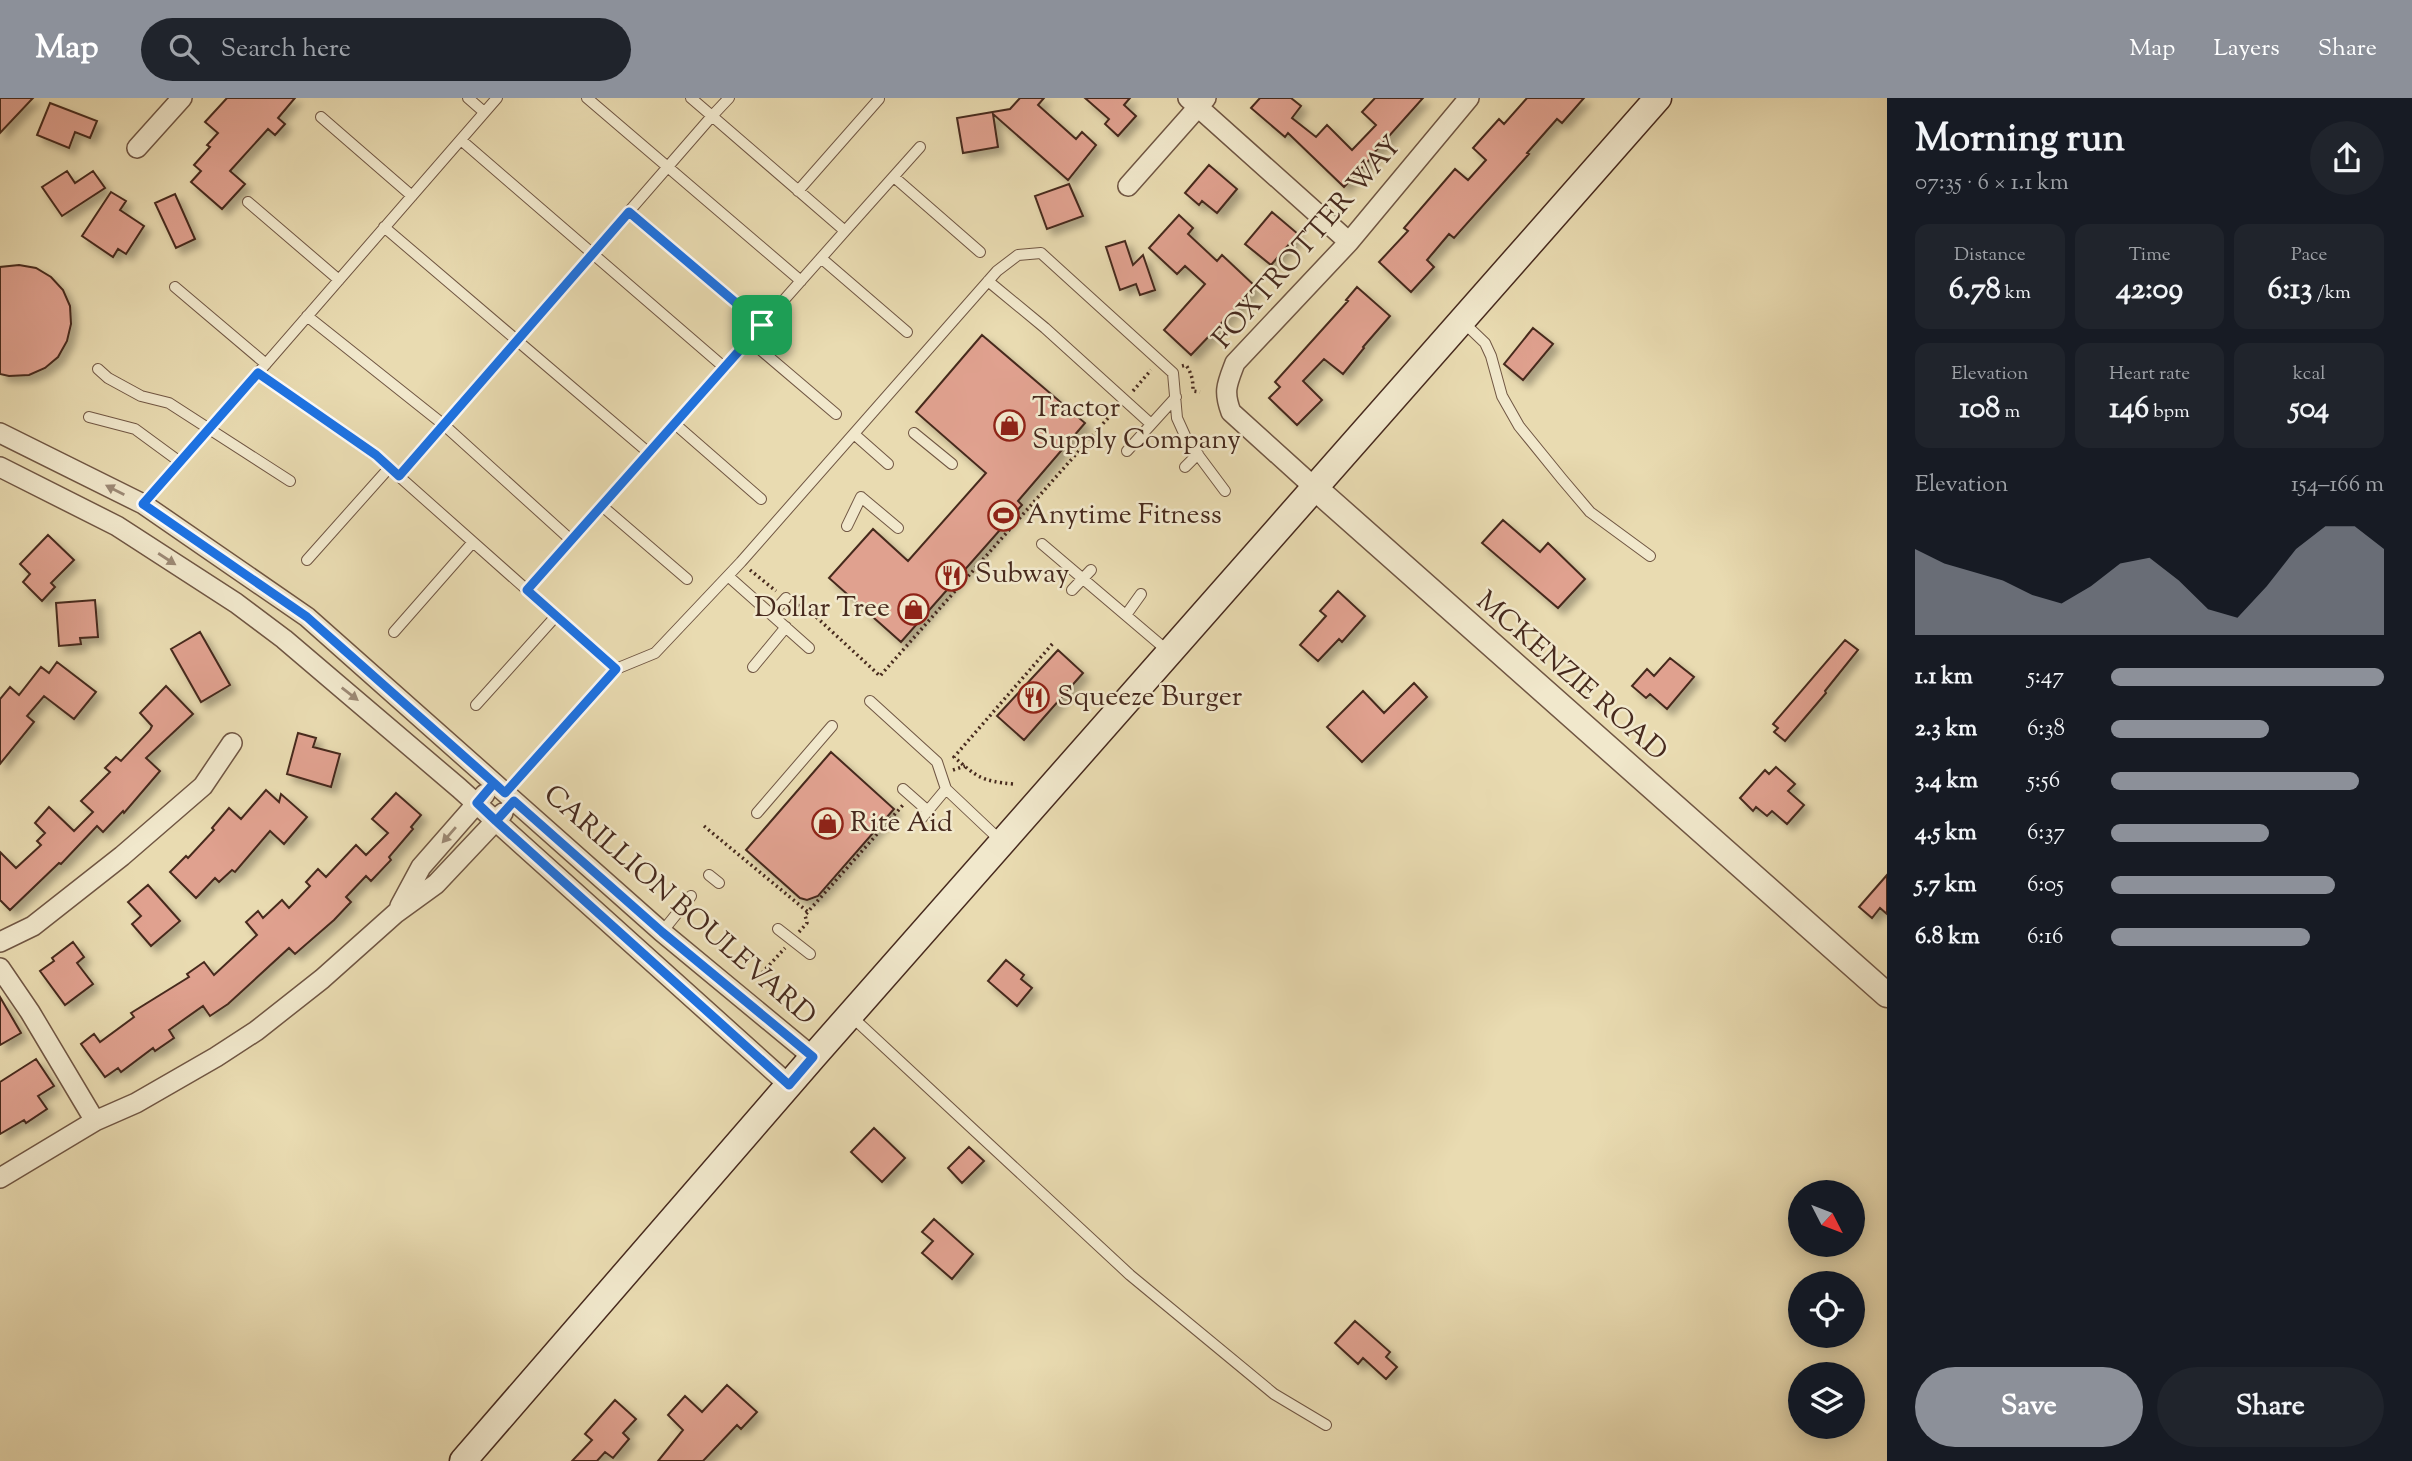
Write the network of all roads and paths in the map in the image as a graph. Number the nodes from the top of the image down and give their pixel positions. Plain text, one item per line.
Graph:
1 (182, 98) edge
2 (468, 98) edge
3 (497, 98) edge
4 (587, 98) edge
5 (691, 98) edge
6 (729, 98) edge
7 (1469, 98) edge
8 (1658, 98) edge
9 (879, 99) edge
10 (1198, 101) edge
11 (484, 112) junction
12 (712, 116) junction
13 (321, 117) dead end
14 (461, 140) junction
15 (137, 148) dead end
16 (920, 148) dead end
17 (667, 168) junction
18 (894, 177) junction
19 (1128, 186) dead end
20 (798, 191) junction
21 (412, 196) junction
22 (248, 202) dead end
23 (629, 212) junction
24 (384, 227) junction
25 (845, 231) junction
26 (1349, 242) junction
27 (980, 252) dead end
28 (593, 255) junction
29 (821, 258) junction
30 (339, 280) junction
31 (802, 281) junction
32 (988, 281) junction
33 (176, 287) dead end
34 (307, 316) junction
35 (1462, 320) junction
36 (762, 325) junction
37 (906, 332) dead end
38 (749, 340) junction
39 (519, 341) junction
40 (266, 363) junction
41 (725, 368) junction
42 (98, 369) dead end
43 (1171, 371) junction
44 (258, 373) junction
45 (1200, 392) dead end
46 (1225, 396) joint
47 (1176, 397) junction
48 (1125, 400) junction
49 (836, 414) dead end
50 (89, 417) dead end
51 (675, 424) junction
52 (1151, 424) junction
53 (444, 425) junction
54 (209, 428) junction
55 (0, 433) edge
56 (914, 433) dead end
57 (854, 434) junction
58 (1127, 450) dead end
59 (649, 453) junction
60 (1198, 454) junction
61 (180, 462) junction
62 (888, 464) dead end
63 (951, 464) dead end
64 (0, 467) edge
65 (1185, 467) dead end
66 (389, 468) junction
67 (399, 476) junction
68 (290, 481) dead end
69 (1315, 488) junction
70 (1226, 491) dead end
71 (761, 499) dead end
72 (143, 504) junction
73 (602, 506) junction
74 (848, 526) dead end
75 (898, 528) dead end
76 (571, 540) junction
77 (472, 541) junction
78 (1042, 544) dead end
79 (1650, 556) dead end
80 (307, 560) dead end
81 (741, 562) junction
82 (1091, 570) dead end
83 (728, 576) junction
84 (687, 579) dead end
85 (1082, 579) junction
86 (527, 590) junction
87 (1072, 590) dead end
88 (1141, 594) dead end
89 (786, 597) junction
90 (772, 614) junction
91 (1125, 615) junction
92 (556, 616) junction
93 (786, 627) junction
94 (394, 632) dead end
95 (1054, 642) dead end
96 (809, 648) dead end
97 (1170, 652) junction
98 (753, 667) dead end
99 (616, 669) junction
100 (870, 701) dead end
101 (475, 705) dead end
102 (832, 726) dead end
103 (932, 742) dead end
104 (232, 743) dead end
105 (925, 750) junction
106 (965, 766) junction
107 (941, 774) junction
108 (1013, 784) dead end
109 (946, 789) junction
110 (504, 792) junction
111 (907, 793) joint
112 (477, 803) junction
113 (757, 813) dead end
114 (496, 821) junction
115 (705, 826) dead end
116 (1003, 842) junction
117 (709, 875) dead end
118 (719, 883) dead end
119 (691, 896) dead end
120 (808, 912) junction
121 (396, 914) junction
122 (778, 929) dead end
123 (662, 932) junction
124 (792, 940) junction
125 (0, 943) edge
126 (810, 954) dead end
127 (0, 968) edge
128 (762, 973) dead end
129 (1887, 995) edge
130 (850, 1015) junction
131 (813, 1057) junction
132 (789, 1085) junction
133 (95, 1121) junction
134 (0, 1178) edge
135 (1326, 1426) dead end
136 (464, 1461) edge

1 - 15 street
2 - 11 lane
3 - 11 lane
4 - 17 lane
5 - 12 lane
6 - 12 lane
7 - 26 street, FOXTROTTER WAY
8 - 35 main road
9 - 20 lane
10 - 19 street
10 - 26 street
11 - 14 lane
12 - 17 lane
12 - 20 lane
13 - 21 lane
14 - 21 lane
14 - 28 lane
16 - 18 lane
17 - 23 lane
17 - 31 lane
18 - 25 lane
18 - 27 lane
20 - 25 lane
21 - 24 lane
22 - 30 lane
23 - 28 lane
23 - 36 lane
24 - 30 lane
24 - 39 lane
25 - 29 lane
26 - 46 street, FOXTROTTER WAY
28 - 39 lane
28 - 41 lane
29 - 31 lane
29 - 37 lane
30 - 34 lane
31 - 36 lane
32 - 43 lane
32 - 48 lane
32 - 57 lane
33 - 40 lane
34 - 40 lane
34 - 53 lane
35 - 69 main road
35 - 79 lane
36 - 38 lane
38 - 41 lane
38 - 49 lane
39 - 53 lane
39 - 59 lane
40 - 44 lane
41 - 51 lane
42 - 54 lane
43 - 45 path
43 - 47 lane
43 - 48 path
44 - 54 lane
44 - 66 lane
46 - 69 street, MCKENZIE ROAD
47 - 52 lane
47 - 60 lane
48 - 52 lane
48 - 89 path
50 - 61 lane
51 - 59 lane
51 - 71 lane
52 - 58 lane
53 - 67 lane
53 - 76 lane
54 - 61 lane
54 - 68 lane
72 -> 55 street, CARILLION BOULEVARD
56 - 63 lane
57 - 62 lane
57 - 81 lane
59 - 73 lane
60 - 65 lane
60 - 70 lane
61 - 72 lane
64 -> 112 street, CARILLION BOULEVARD
66 - 67 lane
66 - 80 lane
67 - 77 lane
69 - 97 main road
69 - 129 street, MCKENZIE ROAD
72 - 110 street, CARILLION BOULEVARD
73 - 76 lane
73 - 84 lane
74 - 75 lane
76 - 86 lane
77 - 86 lane
77 - 94 lane
78 - 85 lane
81 - 83 lane
81 - 89 path
82 - 85 lane
83 - 90 lane
83 - 99 lane
85 - 87 lane
85 - 91 lane
86 - 92 lane
88 - 91 lane
89 - 90 lane
90 - 93 lane
91 - 97 lane
92 - 99 lane
92 - 101 lane
93 - 96 lane
93 - 98 lane
95 - 106 path
97 - 116 main road
99 - 110 lane
100 - 105 lane
102 - 113 lane
103 - 105 lane
104 - 125 street
105 - 107 lane
106 - 107 path
106 - 108 path
107 - 109 lane
109 - 111 lane
109 - 116 lane
110 - 112 street
110 - 114 street
110 - 123 street, CARILLION BOULEVARD
111 - 120 path
112 - 114 street, CARILLION BOULEVARD
112 -> 121 street
114 - 121 street
114 - 132 street, CARILLION BOULEVARD
115 - 120 path
116 - 130 main road
117 - 118 lane
119 - 123 lane
120 - 124 path
121 - 133 street
122 - 124 lane
123 - 131 street, CARILLION BOULEVARD
124 - 126 lane
124 - 128 path
127 - 133 street
130 - 131 main road
130 - 135 lane
131 - 132 main road
132 - 136 main road
133 - 134 street

